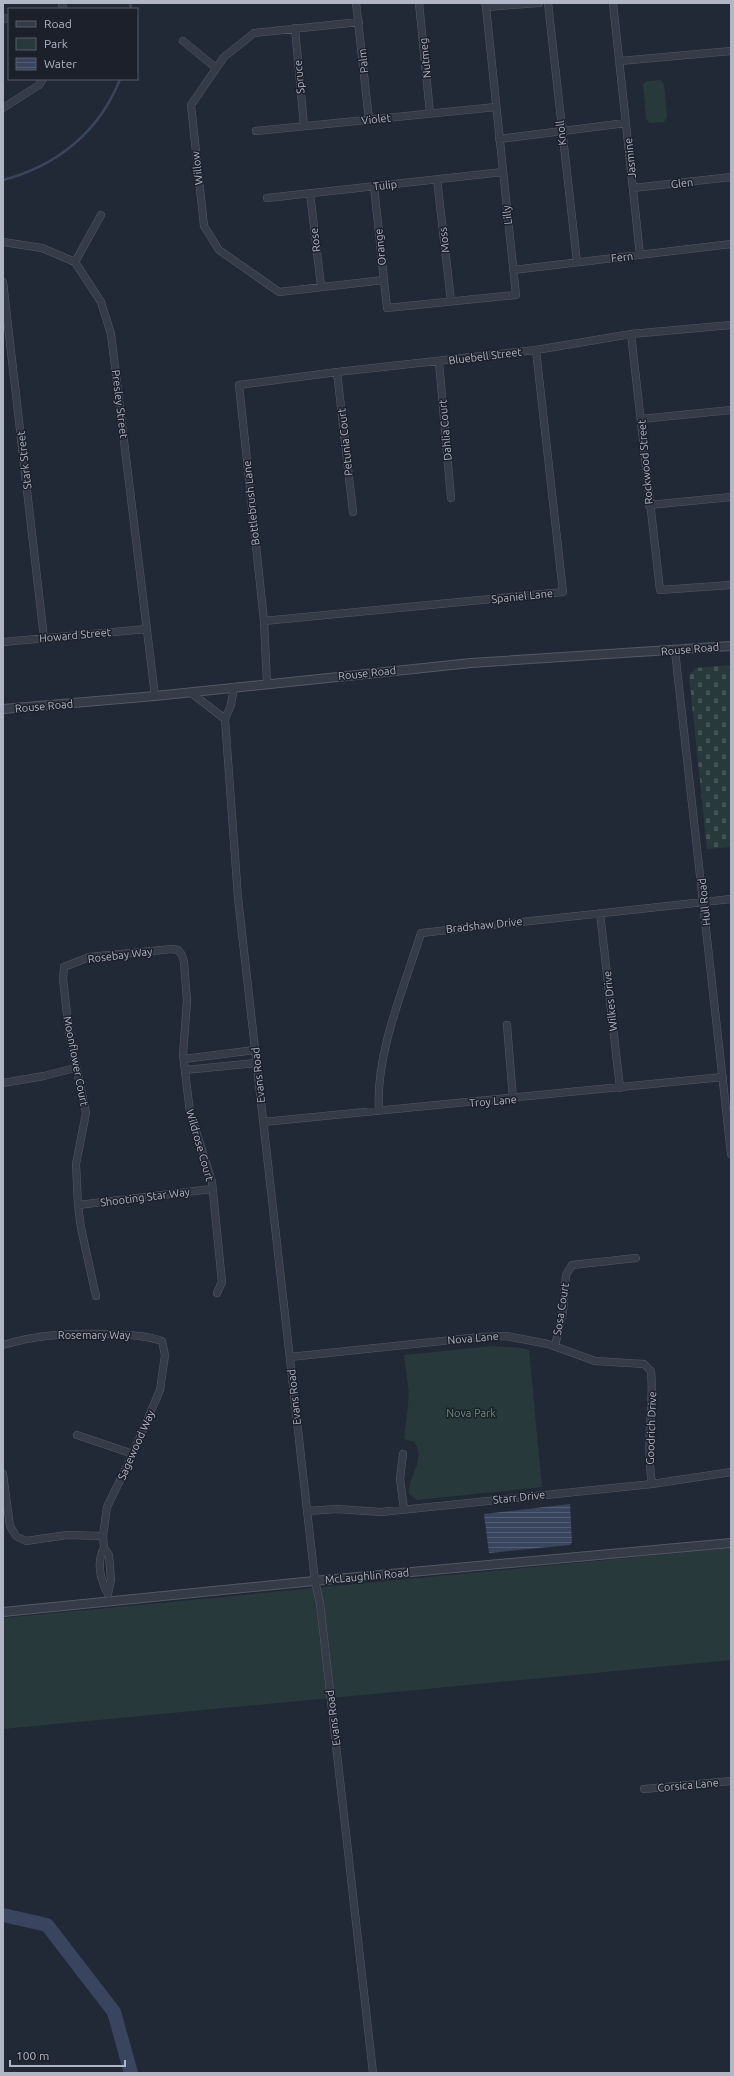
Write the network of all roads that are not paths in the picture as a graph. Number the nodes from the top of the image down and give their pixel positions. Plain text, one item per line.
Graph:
1 (356, 3) edge
2 (419, 3) edge
3 (539, 3) edge
4 (548, 3) edge
5 (613, 3) edge
6 (485, 5) edge
7 (358, 22) junction
8 (295, 28) junction
9 (183, 41) dead end
10 (731, 51) edge
11 (620, 61) junction
12 (216, 68) junction
13 (43, 80) edge
14 (496, 107) junction
15 (3, 108) edge
16 (430, 113) junction
17 (369, 120) junction
18 (626, 123) junction
19 (304, 126) junction
20 (256, 131) dead end
21 (561, 131) junction
22 (499, 139) junction
23 (503, 172) junction
24 (731, 177) edge
25 (437, 179) junction
26 (374, 186) junction
27 (633, 188) junction
28 (310, 193) junction
29 (266, 198) dead end
30 (101, 215) dead end
31 (3, 242) edge
32 (731, 244) edge
33 (640, 255) junction
34 (75, 262) junction
35 (577, 262) junction
36 (513, 270) junction
37 (384, 280) junction
38 (3, 282) edge
39 (321, 286) junction
40 (451, 301) junction
41 (387, 308) joint
42 (731, 325) edge
43 (631, 334) junction
44 (536, 350) junction
45 (439, 362) junction
46 (337, 372) junction
47 (239, 385) joint
48 (731, 410) edge
49 (641, 418) junction
50 (731, 497) edge
51 (451, 498) dead end
52 (649, 506) junction
53 (353, 512) dead end
54 (731, 585) edge
55 (264, 621) junction
56 (147, 629) junction
57 (44, 638) junction
58 (3, 642) edge
59 (731, 646) edge
60 (676, 651) junction
61 (267, 683) junction
62 (234, 687) junction
63 (190, 692) junction
64 (155, 696) junction
65 (3, 709) edge
66 (225, 719) junction
67 (731, 899) edge
68 (704, 902) junction
69 (600, 913) junction
70 (178, 950) joint
71 (64, 967) joint
72 (507, 1025) dead end
73 (255, 1050) junction
74 (184, 1059) junction
75 (257, 1063) junction
76 (75, 1068) junction
77 (185, 1070) junction
78 (723, 1078) junction
79 (3, 1083) edge
80 (620, 1088) junction
81 (513, 1099) junction
82 (379, 1111) junction
83 (263, 1122) junction
84 (731, 1149) edge
85 (731, 1154) edge
86 (212, 1189) junction
87 (78, 1205) junction
88 (636, 1258) dead end
89 (217, 1293) dead end
90 (96, 1296) dead end
91 (162, 1341) joint
92 (3, 1345) edge
93 (555, 1346) junction
94 (290, 1357) junction
95 (651, 1371) joint
96 (77, 1435) dead end
97 (132, 1454) junction
98 (403, 1454) dead end
99 (731, 1472) edge
100 (3, 1474) edge
101 (652, 1484) junction
102 (404, 1509) junction
103 (307, 1511) junction
104 (103, 1536) junction
105 (731, 1543) edge
106 (315, 1581) junction
107 (108, 1597) junction
108 (3, 1612) edge
109 (731, 1781) edge
110 (644, 1789) dead end
111 (373, 2073) edge

1 - 7 street, Palm
2 - 16 street, Nutmeg
3 - 6 street
4 - 21 street, Knoll
5 - 11 street, Jasmine
6 - 14 street, Lilly
7 - 8 street, Willow
7 - 17 street, Palm
8 - 12 street, Willow
8 - 19 street, Spruce
9 - 12 street
10 - 11 street
11 - 18 street, Jasmine
12 - 39 street, Willow
13 - 15 street
14 - 16 street, Violet
14 - 22 street, Lilly
16 - 17 street, Violet
17 - 19 street, Violet
18 - 21 street
18 - 27 street, Jasmine
19 - 20 street, Violet
21 - 22 street
21 - 35 street, Knoll
22 - 23 street, Lilly
23 - 25 street, Tulip
23 - 36 street, Lilly
24 - 27 street, Glen
25 - 26 street, Tulip
25 - 40 street, Moss
26 - 28 street, Tulip
26 - 37 street, Orange
27 - 33 street, Jasmine
28 - 29 street, Tulip
28 - 39 street, Rose
30 - 34 street
31 - 34 street
32 - 33 street, Fern
33 - 35 street, Fern
34 - 56 street, Presley Street
35 - 36 street, Fern
36 - 40 street, Lilly
37 - 39 street, Willow
37 - 41 street, Orange
38 - 57 street, Stark Street
40 - 41 street, Lilly
42 - 43 street, Bluebell Street
43 - 44 street, Bluebell Street
43 - 49 street, Rockwood Street
44 - 45 street, Bluebell Street
44 - 55 street, Spaniel Lane
45 - 46 street, Bluebell Street
45 - 51 street, Dahlia Court
46 - 47 street, Bluebell Street
46 - 53 street, Petunia Court
47 - 55 street, Bottlebrush Lane
48 - 49 street
49 - 52 street, Rockwood Street
50 - 52 street
52 - 54 street, Rockwood Street
55 - 61 street, Bottlebrush Lane
56 - 57 street, Howard Street
56 - 64 street, Presley Street
57 - 58 street, Howard Street
59 - 60 street, Rouse Road
60 - 61 street, Rouse Road
60 - 68 street, Hull Road
61 - 62 street, Rouse Road
62 - 63 street, Rouse Road
62 - 66 street, Evans Road
63 - 64 street, Rouse Road
63 - 66 street
64 - 65 street, Rouse Road
66 - 73 street, Evans Road
67 - 68 street, Bradshaw Drive
68 - 69 street, Bradshaw Drive
68 - 78 street, Hull Road
69 - 80 street, Wilkes Drive
69 - 82 street, Bradshaw Drive
70 - 71 street, Rosebay Way
70 - 74 street, Wildrose Court
71 - 76 street, Moonflower Court
72 - 81 street
73 - 74 street
73 - 75 street, Evans Road
74 - 77 street, Wildrose Court
75 - 77 street
75 - 83 street, Evans Road
76 - 79 street
76 - 87 street, Moonflower Court
77 - 86 street, Wildrose Court
78 - 80 street, Troy Lane
78 - 84 street, Hull Road
80 - 81 street, Troy Lane
81 - 82 street, Troy Lane
82 - 83 street, Troy Lane
83 - 94 street, Evans Road
84 - 85 street, Hull Road
86 - 87 street, Shooting Star Way
86 - 89 street, Wildrose Court
87 - 90 street, Moonflower Court
88 - 93 street, Sosa Court
91 - 92 street, Rosemary Way
91 - 97 street, Sagewood Way
93 - 94 street, Nova Lane
93 - 95 street, Nova Lane
94 - 103 street, Evans Road
95 - 101 street, Goodrich Drive
96 - 97 street
97 - 104 street, Sagewood Way
98 - 102 street
99 - 101 street, Starr Drive
100 - 104 street
101 - 102 street, Starr Drive
102 - 103 street, Starr Drive
103 - 106 street, Evans Road
104 - 107 street, Sagewood Way
105 - 106 street, McLaughlin Road
106 - 107 street, McLaughlin Road
106 - 111 street, Evans Road
107 - 108 street, McLaughlin Road
109 - 110 street, Corsica Lane

